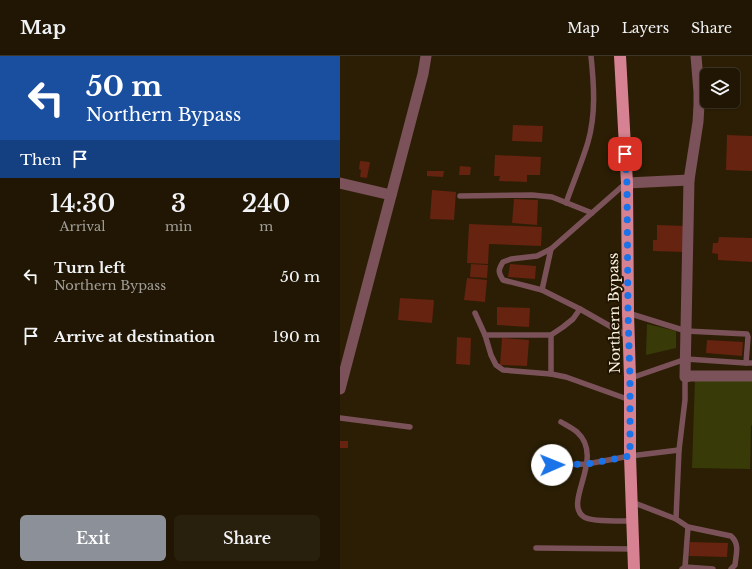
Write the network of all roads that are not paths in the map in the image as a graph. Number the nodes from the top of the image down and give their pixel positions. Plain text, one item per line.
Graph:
1 (426, 56) edge
2 (591, 56) edge
3 (620, 56) edge
4 (696, 56) edge
5 (689, 180) junction
6 (340, 183) edge
7 (627, 183) junction
8 (391, 195) junction
9 (460, 196) dead end
10 (566, 203) junction
11 (592, 213) junction
12 (551, 249) junction
13 (542, 290) junction
14 (580, 309) junction
15 (475, 313) dead end
16 (628, 313) junction
17 (686, 331) junction
18 (485, 335) junction
19 (551, 335) junction
20 (629, 337) junction
21 (686, 359) junction
22 (749, 363) edge
23 (551, 374) junction
24 (685, 376) junction
25 (752, 376) edge
26 (630, 378) junction
27 (340, 389) edge
28 (630, 400) junction
29 (340, 418) edge
30 (561, 422) dead end
31 (410, 427) dead end
32 (679, 450) junction
33 (630, 456) junction
34 (587, 464) junction
35 (552, 465) dead end
36 (632, 502) junction
37 (676, 519) junction
38 (633, 521) junction
39 (688, 527) junction
40 (536, 548) dead end
41 (633, 549) junction
42 (684, 568) edge
43 (634, 569) edge
44 (713, 569) edge
45 (731, 569) edge

1 - 8 street
2 - 10 lane
3 - 7 main road, Northern Bypass
4 - 5 street
5 - 7 street
5 - 17 street
6 - 8 street
7 - 11 lane
7 - 16 main road, Northern Bypass
8 - 27 street
9 - 10 lane
10 - 11 lane
11 - 12 lane
12 - 13 lane
12 - 13 lane
13 - 14 lane
14 - 19 lane
14 - 20 lane
15 - 18 lane
16 - 17 lane
16 - 20 main road, Northern Bypass
17 - 21 street
17 - 22 lane
18 - 19 lane
18 - 23 lane
19 - 23 lane
20 - 26 main road, Northern Bypass
21 - 22 lane
21 - 24 street
21 - 26 lane
23 - 28 lane
24 - 25 street
24 - 32 lane
26 - 28 main road, Northern Bypass
28 - 33 main road, Northern Bypass
29 - 31 lane
30 - 34 lane
32 - 33 lane
32 - 37 lane
33 - 34 lane
33 - 36 main road, Northern Bypass
34 - 35 lane
34 - 38 lane
36 - 37 lane
36 - 38 main road, Northern Bypass
37 - 39 lane
38 - 41 main road, Northern Bypass
39 - 42 lane
39 - 45 lane
40 - 41 lane
41 - 43 main road, Northern Bypass
42 - 44 lane

